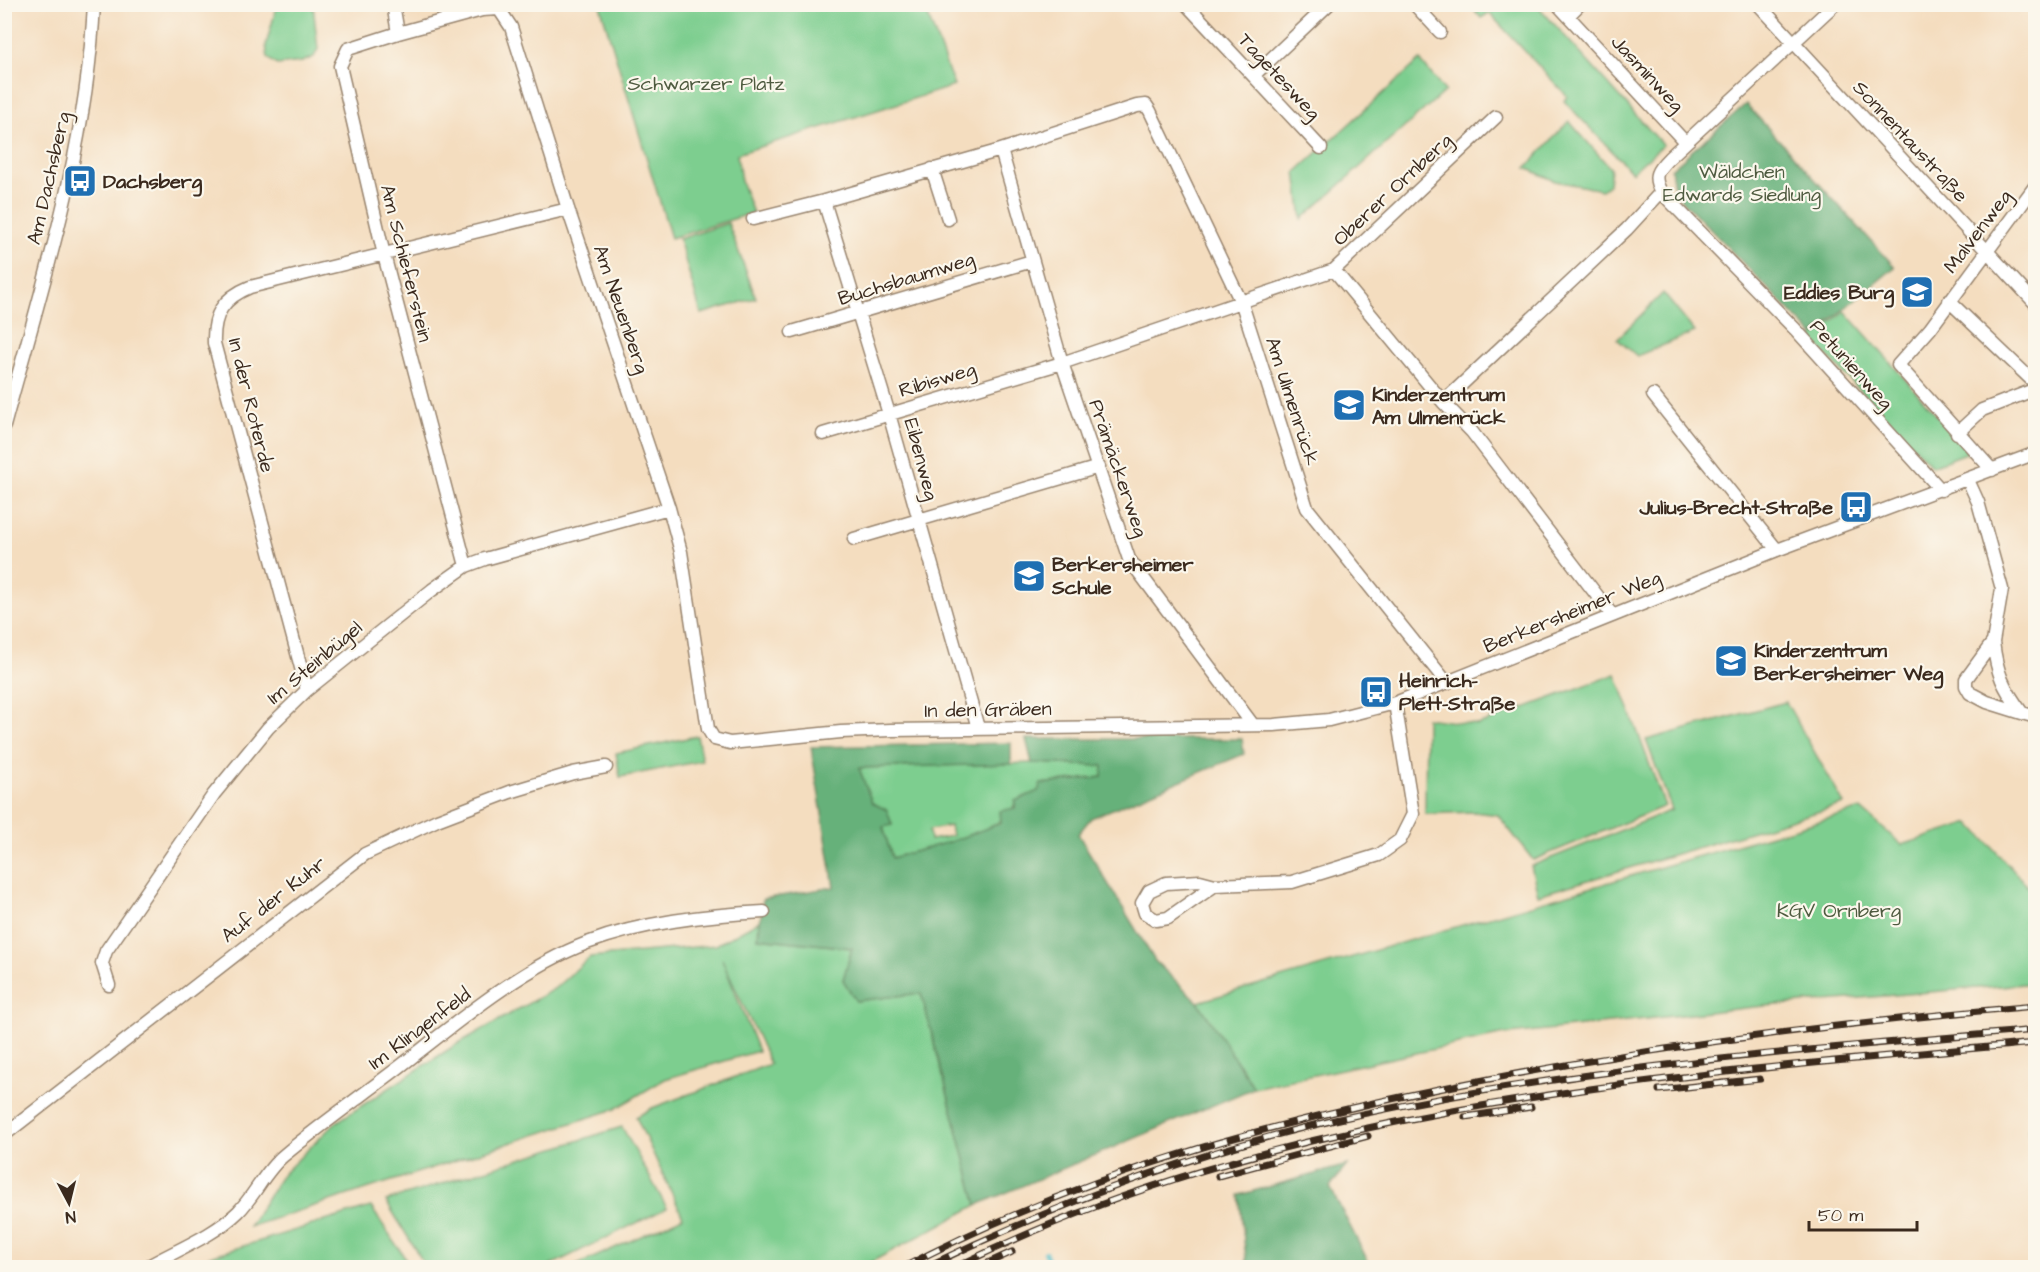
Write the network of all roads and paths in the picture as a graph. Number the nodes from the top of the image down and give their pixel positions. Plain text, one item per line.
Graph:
1 (94, 4) edge
2 (393, 4) edge
3 (1186, 4) edge
4 (1329, 4) edge
5 (1414, 4) edge
6 (1557, 4) edge
7 (1580, 4) edge
8 (1758, 4) edge
9 (1835, 4) edge
10 (1568, 16) junction
11 (398, 33) junction
12 (1440, 33) dead end
13 (1794, 43) junction
14 (1254, 75) junction
15 (1496, 117) dead end
16 (1685, 142) junction
17 (1321, 148) dead end
18 (1001, 150) junction
19 (932, 169) junction
20 (2036, 185) edge
21 (1661, 192) junction
22 (824, 201) junction
23 (567, 209) junction
24 (753, 219) dead end
25 (948, 219) dead end
26 (1986, 251) junction
27 (384, 255) junction
28 (1032, 261) junction
29 (1334, 270) junction
30 (1949, 301) junction
31 (1242, 304) junction
32 (2036, 304) edge
33 (857, 314) junction
34 (792, 332) dead end
35 (1062, 363) junction
36 (2036, 386) edge
37 (1653, 395) dead end
38 (1443, 402) junction
39 (890, 414) junction
40 (4, 426) edge
41 (1957, 433) junction
42 (823, 434) dead end
43 (2036, 453) edge
44 (1099, 467) junction
45 (1992, 470) junction
46 (1968, 480) junction
47 (1941, 490) junction
48 (669, 508) junction
49 (918, 519) junction
50 (854, 539) dead end
51 (1777, 550) junction
52 (466, 566) junction
53 (1612, 615) junction
54 (1993, 642) junction
55 (1447, 683) junction
56 (307, 690) junction
57 (1395, 703) junction
58 (2022, 713) junction
59 (2036, 717) edge
60 (1253, 725) junction
61 (1274, 725) joint
62 (978, 728) junction
63 (708, 729) joint
64 (606, 767) dead end
65 (1215, 885) junction
66 (764, 912) dead end
67 (109, 985) dead end
68 (4, 1135) edge
69 (145, 1268) edge

1 - 40 street, Am Dachsberg
2 - 11 street
3 - 14 street, Tagetesweg
4 - 14 street
5 - 12 street
6 - 10 street, Jasminweg
7 - 10 street
8 - 13 street, Sonnentaustraße
9 - 13 street
10 - 16 street, Jasminweg
11 - 23 street, Am Neuenberg
11 - 27 street, Am Schieferstein
13 - 16 street
13 - 26 street, Sonnentaustraße
14 - 17 street, Tagetesweg
15 - 29 street, Oberer Ornberg
16 - 21 street
18 - 19 street
18 - 28 street, Prämäckerweg
18 - 31 street, Am Ulmenrück
19 - 22 street
19 - 25 street
20 - 26 street, Malvenweg
21 - 38 street
21 - 47 street, Petunienweg
22 - 24 street
22 - 33 street, Eibenweg
23 - 27 street, In der Roterde
23 - 48 street, Am Neuenberg
26 - 30 street, Malvenweg
26 - 32 street, Sonnentaustraße
27 - 52 street, Am Schieferstein
27 - 56 street, In der Roterde
28 - 33 street, Buchsbaumweg
28 - 35 street, Prämäckerweg
29 - 31 street
29 - 38 street, Oberer Ornberg
30 - 36 street, Malvenweg
30 - 41 street, Malvenweg
31 - 35 street
31 - 55 street, Am Ulmenrück
33 - 34 street, Buchsbaumweg
33 - 39 street, Eibenweg
35 - 39 street, Ribisweg
35 - 44 street, Prämäckerweg
36 - 41 street, Malvenweg
37 - 51 street
38 - 53 street, Oberer Ornberg
39 - 42 street, Ribisweg
39 - 49 street, Eibenweg
41 - 45 street, Malvenweg
43 - 45 street, Berkersheimer Weg
44 - 49 street
44 - 60 street, Prämäckerweg
45 - 46 street, Berkersheimer Weg
46 - 47 street, Berkersheimer Weg
46 - 54 street
47 - 51 street, Berkersheimer Weg
48 - 52 street, Im Steinbügel
48 - 63 street, Am Neuenberg
49 - 50 street
49 - 62 street, Eibenweg
51 - 53 street, Berkersheimer Weg
52 - 56 street, Im Steinbügel
53 - 55 street, Berkersheimer Weg
54 - 58 street
54 - 58 street
55 - 57 street, Berkersheimer Weg
56 - 67 street, Im Steinbügel
57 - 61 street, Berkersheimer Weg
57 - 65 street
58 - 59 street
60 - 61 street, In den Gräben
60 - 62 street, In den Gräben
62 - 63 street, In den Gräben
64 - 68 street, Auf der Kuhr
65 - 65 street
66 - 69 street, Im Klingenfeld

